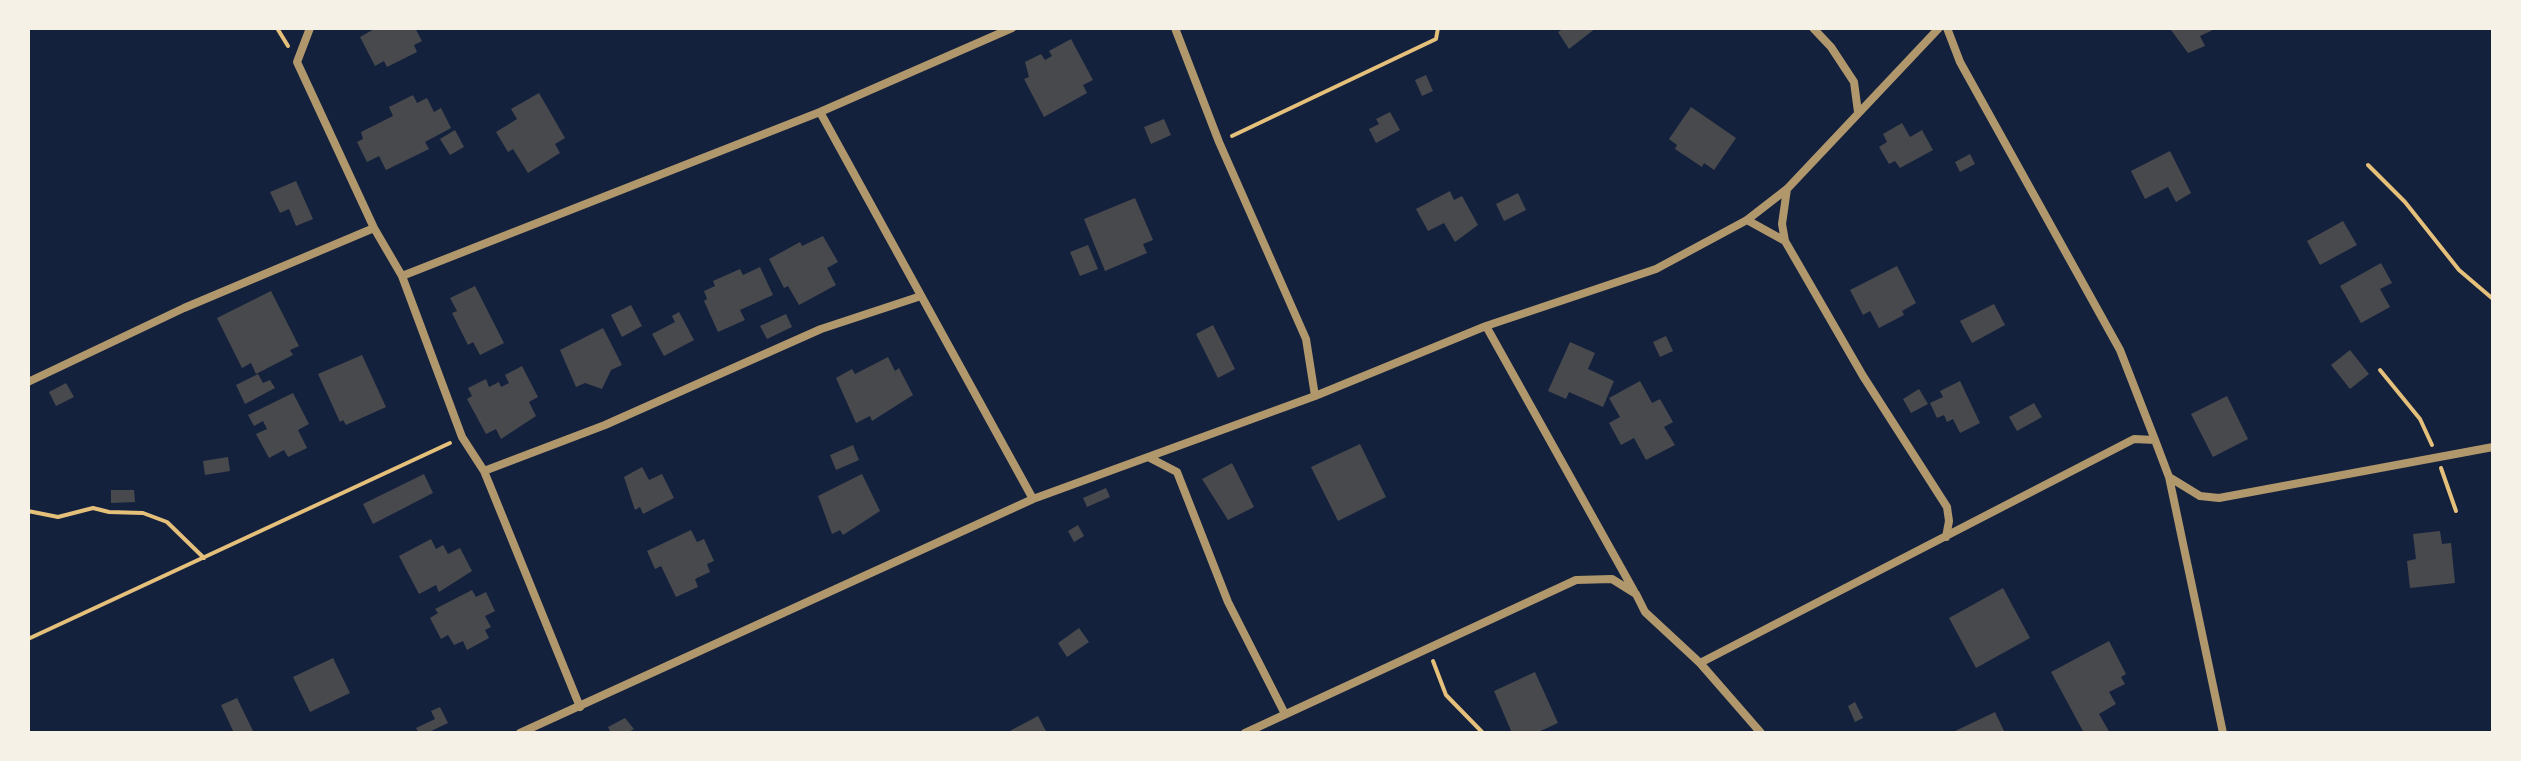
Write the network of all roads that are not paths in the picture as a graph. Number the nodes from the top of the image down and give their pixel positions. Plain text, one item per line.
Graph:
1 (310, 28) edge
2 (1012, 28) edge
3 (1175, 28) edge
4 (1813, 28) edge
5 (1939, 28) edge
6 (1947, 28) edge
7 (820, 112) junction
8 (1858, 112) junction
9 (1787, 189) junction
10 (1747, 220) junction
11 (374, 228) junction
12 (1785, 241) junction
13 (402, 276) junction
14 (921, 296) junction
15 (1486, 326) junction
16 (28, 382) edge
17 (1315, 396) junction
18 (2155, 440) junction
19 (2493, 447) edge
20 (1150, 458) junction
21 (484, 471) junction
22 (2169, 477) junction
23 (1033, 499) junction
24 (1946, 537) junction
25 (1636, 594) junction
26 (1700, 663) junction
27 (580, 707) junction
28 (1285, 714) junction
29 (520, 733) edge
30 (1245, 733) edge
31 (1761, 733) edge
32 (2223, 733) edge

1 - 11 street
2 - 7 street
3 - 17 street
4 - 8 street
5 - 8 street
6 - 18 street
7 - 13 street
7 - 14 street
8 - 9 street
9 - 10 street
9 - 12 street
10 - 12 street
10 - 15 street
11 - 13 street
11 - 16 street
12 - 24 street
13 - 21 street
14 - 21 street
14 - 23 street
15 - 17 street
15 - 25 street
17 - 20 street
18 - 22 street
18 - 24 street
19 - 22 street
20 - 23 street
20 - 28 street
21 - 27 street
22 - 32 street
23 - 27 street
24 - 26 street
25 - 26 street
25 - 28 street
26 - 31 street
27 - 29 street
28 - 30 street

